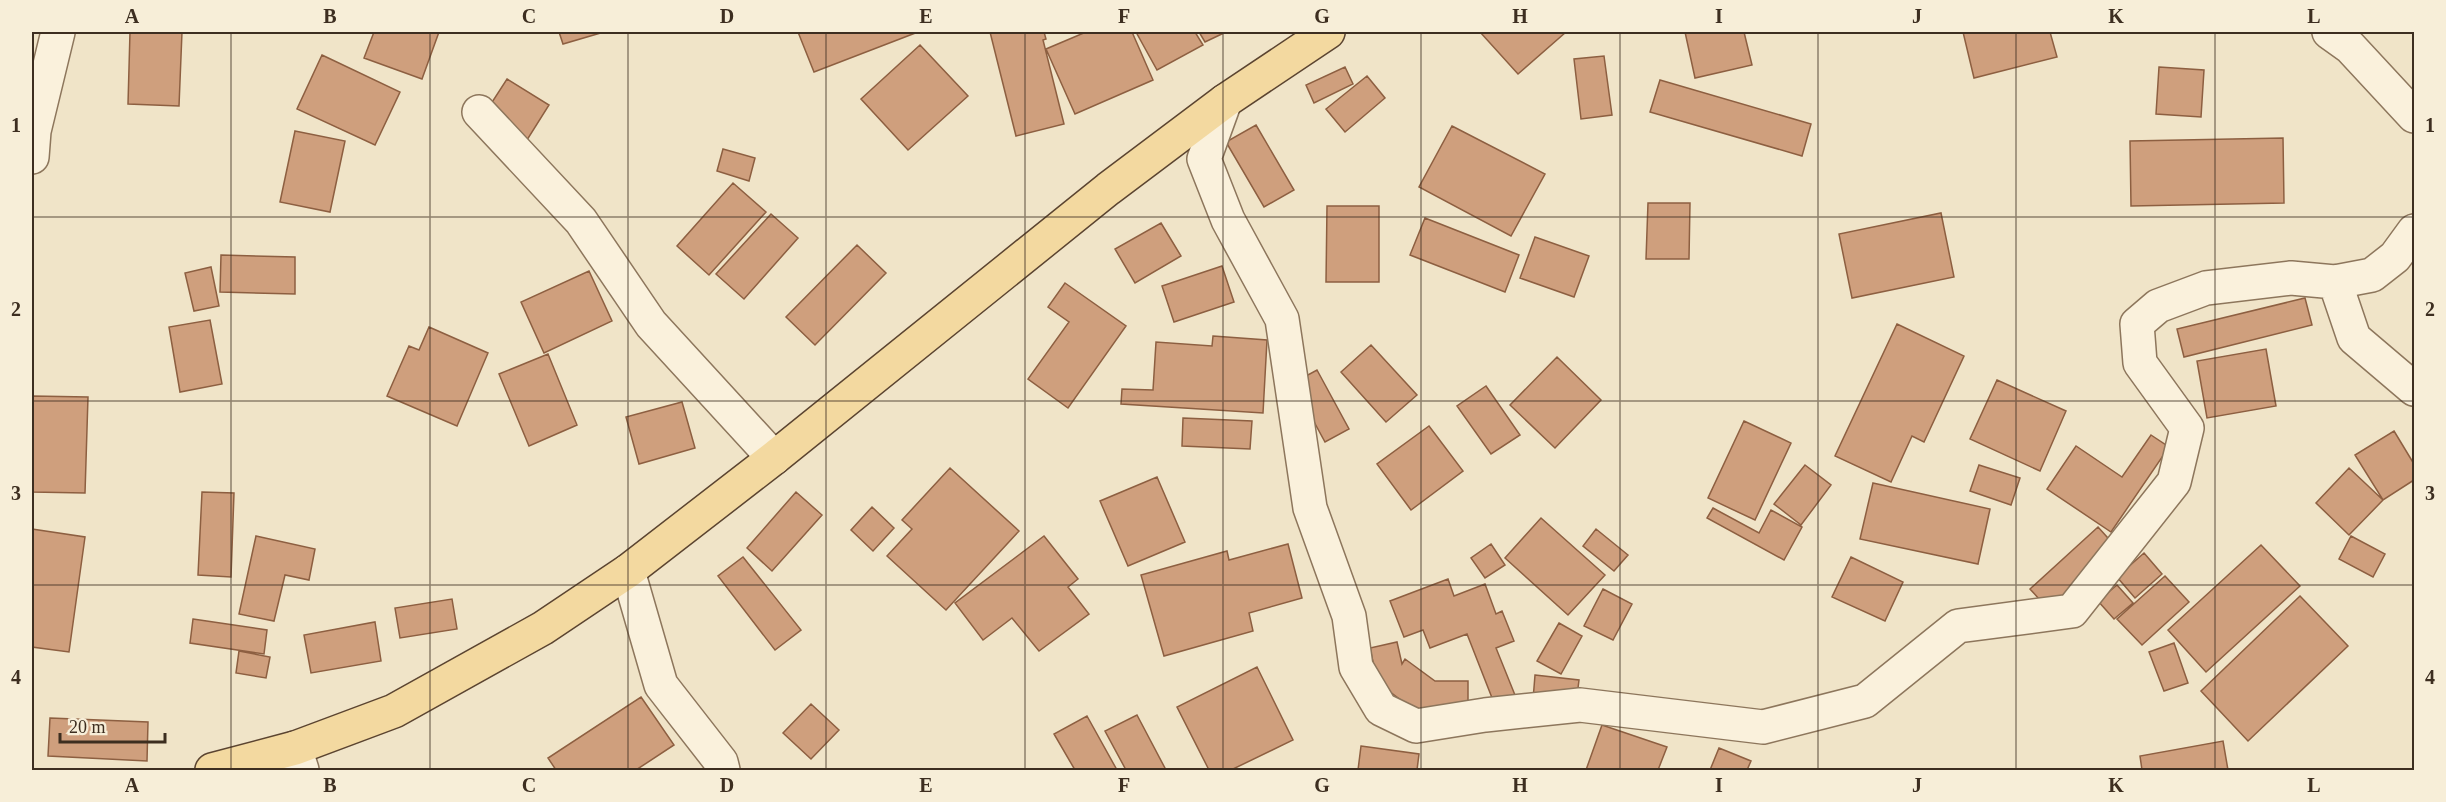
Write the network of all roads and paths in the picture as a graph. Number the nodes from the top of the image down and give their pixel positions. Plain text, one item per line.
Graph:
1 (58, 32) edge
2 (1328, 32) edge
3 (2329, 32) edge
4 (1225, 101) junction
5 (479, 112) dead end
6 (2415, 116) edge
7 (32, 140) edge
8 (2415, 231) edge
9 (2335, 282) junction
10 (2415, 389) edge
11 (774, 458) junction
12 (628, 571) junction
13 (299, 759) edge
14 (212, 771) edge
15 (723, 771) edge

1 - 7 street
2 - 4 main road
3 - 6 street
4 - 9 street
4 - 11 main road
5 - 11 street
8 - 9 street
9 - 10 street
11 - 12 main road
12 - 13 main road
12 - 15 street
13 - 14 main road

